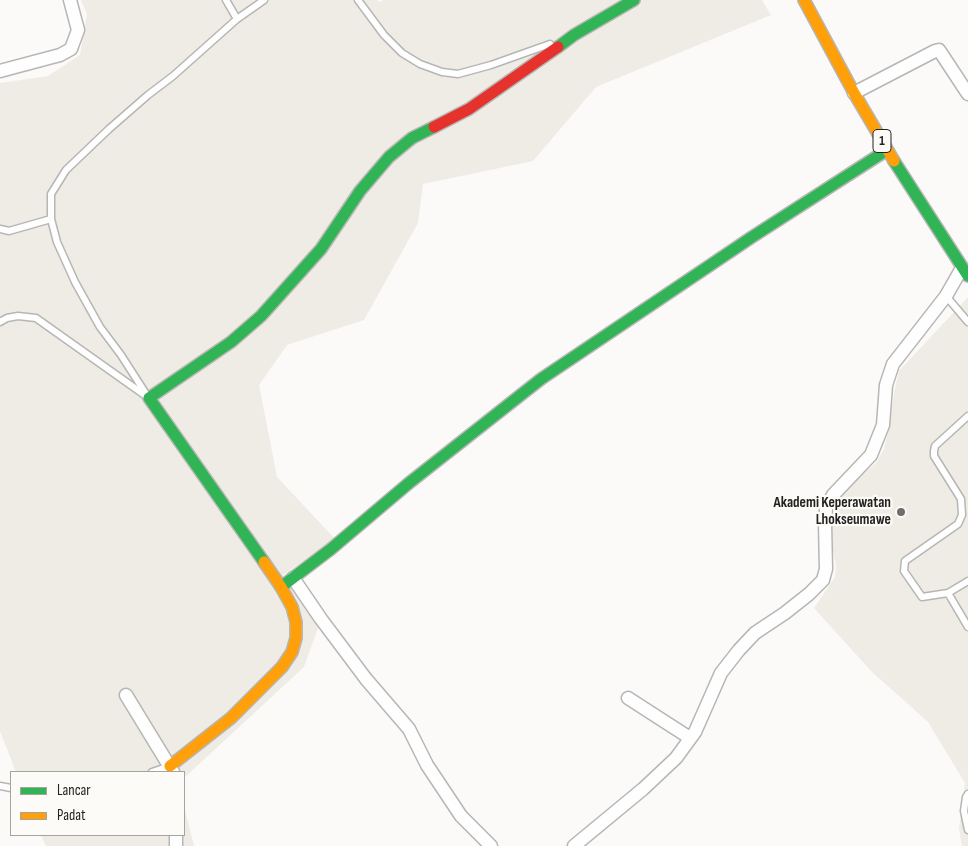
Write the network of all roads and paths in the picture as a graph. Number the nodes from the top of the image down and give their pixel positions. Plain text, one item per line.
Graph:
1 (70, 0) edge
2 (226, 0) edge
3 (264, 0) edge
4 (358, 0) edge
5 (634, 0) edge
6 (804, 0) edge
7 (237, 19) junction
8 (574, 35) junction
9 (0, 71) edge
10 (854, 93) junction
11 (968, 94) edge
12 (887, 150) junction
13 (51, 218) junction
14 (0, 229) edge
15 (966, 271) edge
16 (946, 296) junction
17 (0, 322) edge
18 (968, 322) edge
19 (149, 398) junction
20 (968, 416) edge
21 (293, 578) junction
22 (968, 582) edge
23 (281, 587) junction
24 (948, 593) junction
25 (968, 626) edge
26 (126, 695) dead end
27 (628, 698) dead end
28 (690, 738) junction
29 (171, 769) edge
30 (158, 771) edge
31 (968, 794) edge
32 (968, 830) edge
33 (492, 846) edge
34 (574, 846) edge

1 - 9 street
2 - 7 lane
3 - 7 lane
4 - 8 lane
5 - 8 main road
6 - 10 main road, 1
7 - 13 lane
8 - 19 main road
10 - 11 street
10 - 12 main road, 1
12 - 15 main road, 1
12 - 21 main road
13 - 14 lane
13 - 19 lane
15 - 16 street
16 - 18 lane
16 - 28 street
17 - 19 lane
19 - 23 main road
20 - 24 lane
21 - 23 main road
21 - 33 street
22 - 24 lane
23 - 29 main road
24 - 25 lane
26 - 29 street
27 - 28 street
28 - 34 street
29 - 30 lane
31 - 32 lane

